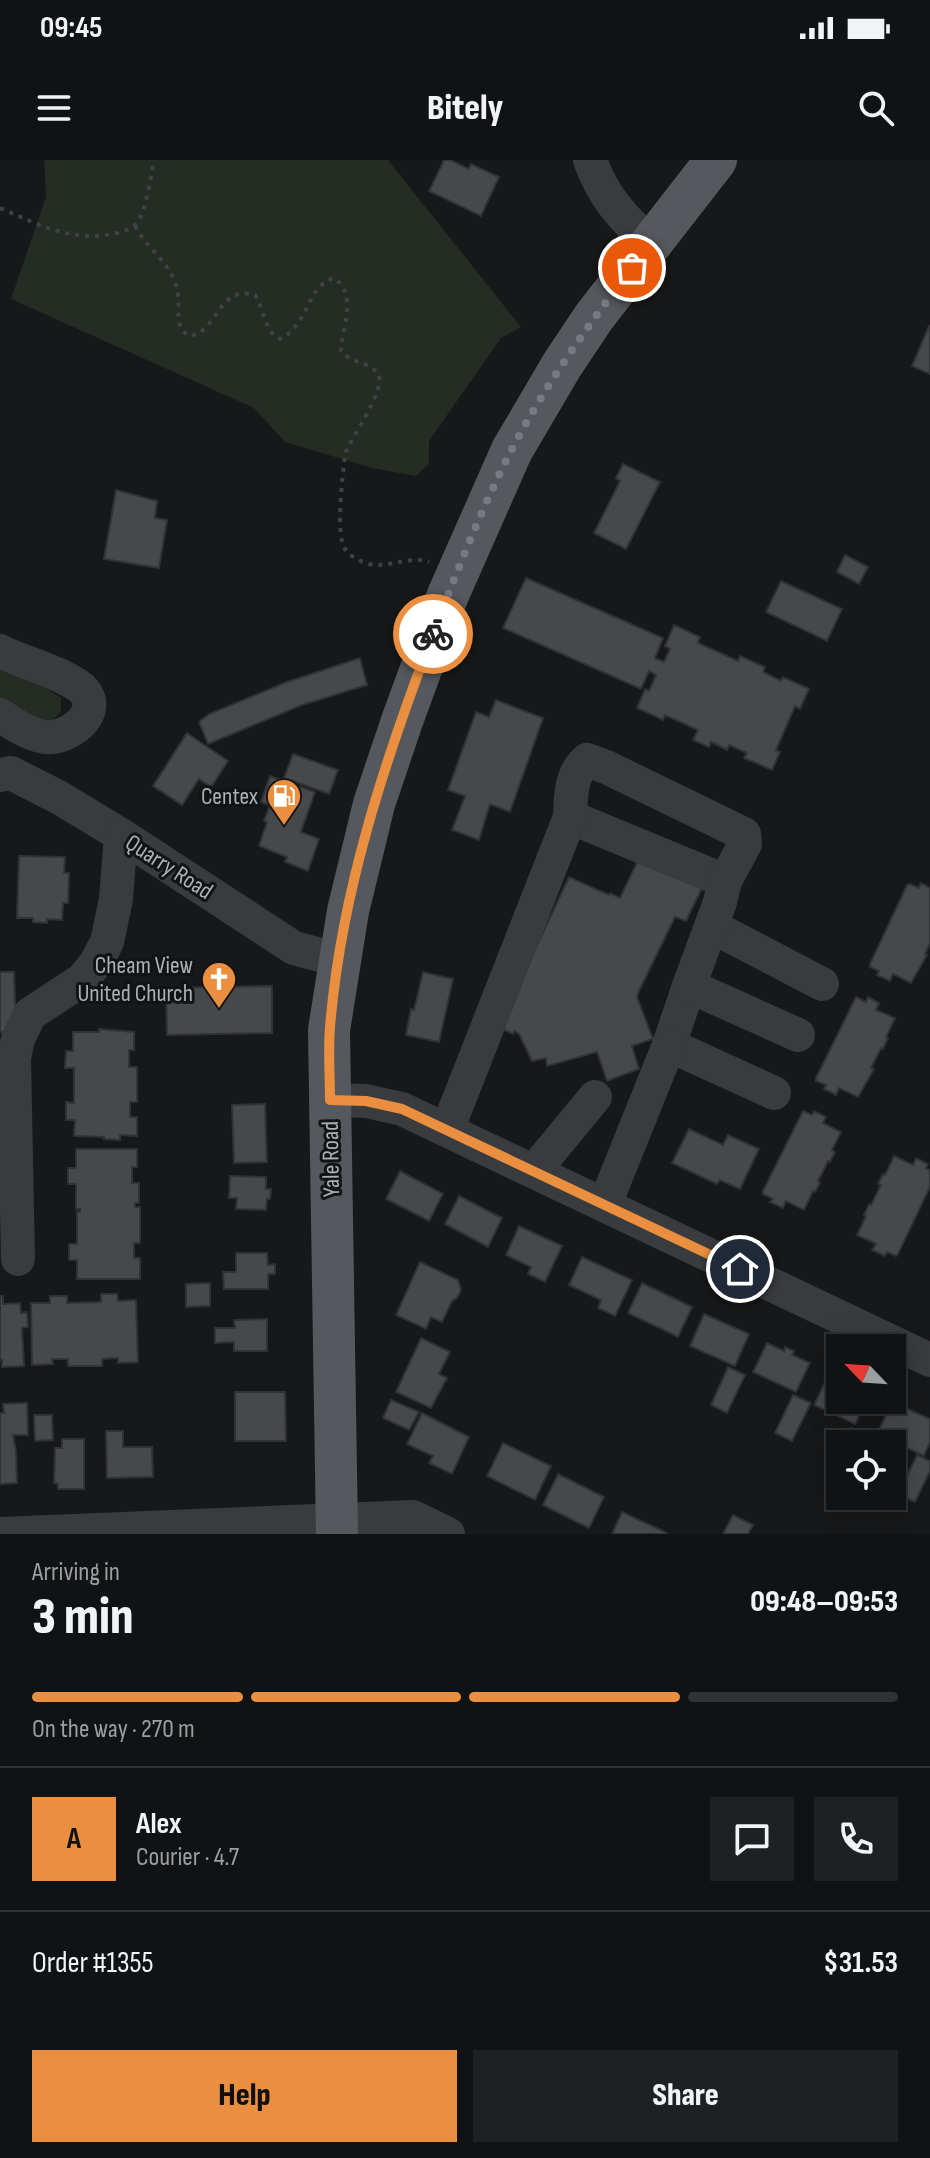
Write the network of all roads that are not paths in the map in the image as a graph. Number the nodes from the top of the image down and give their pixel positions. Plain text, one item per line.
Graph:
1 (590, 160) edge
2 (716, 160) edge
3 (651, 243) junction
4 (0, 651) edge
5 (0, 715) edge
6 (0, 775) edge
7 (570, 817) junction
8 (121, 835) junction
9 (725, 881) junction
10 (711, 926) junction
11 (339, 960) junction
12 (822, 984) dead end
13 (689, 986) junction
14 (798, 1035) dead end
15 (669, 1045) junction
16 (774, 1093) dead end
17 (595, 1097) dead end
18 (330, 1100) junction
19 (447, 1130) junction
20 (534, 1171) junction
21 (605, 1204) junction
22 (18, 1259) dead end
23 (930, 1360) edge
24 (336, 1527) edge
25 (0, 1534) edge
26 (448, 1534) edge

1 - 3 street
2 - 3 main road, Yale Road
3 - 11 main road, Yale Road
4 - 5 street
6 - 8 street, Quarry Road
7 - 9 street
7 - 9 street
7 - 19 street
8 - 11 street, Quarry Road
8 - 22 street
9 - 10 street
10 - 12 street
10 - 13 street
11 - 18 main road, Yale Road
13 - 14 street
13 - 15 street
15 - 16 street
15 - 21 street
17 - 20 street
18 - 19 street
18 - 24 main road, Yale Road
19 - 20 street
20 - 21 street
21 - 23 street
24 - 25 street
24 - 26 street

